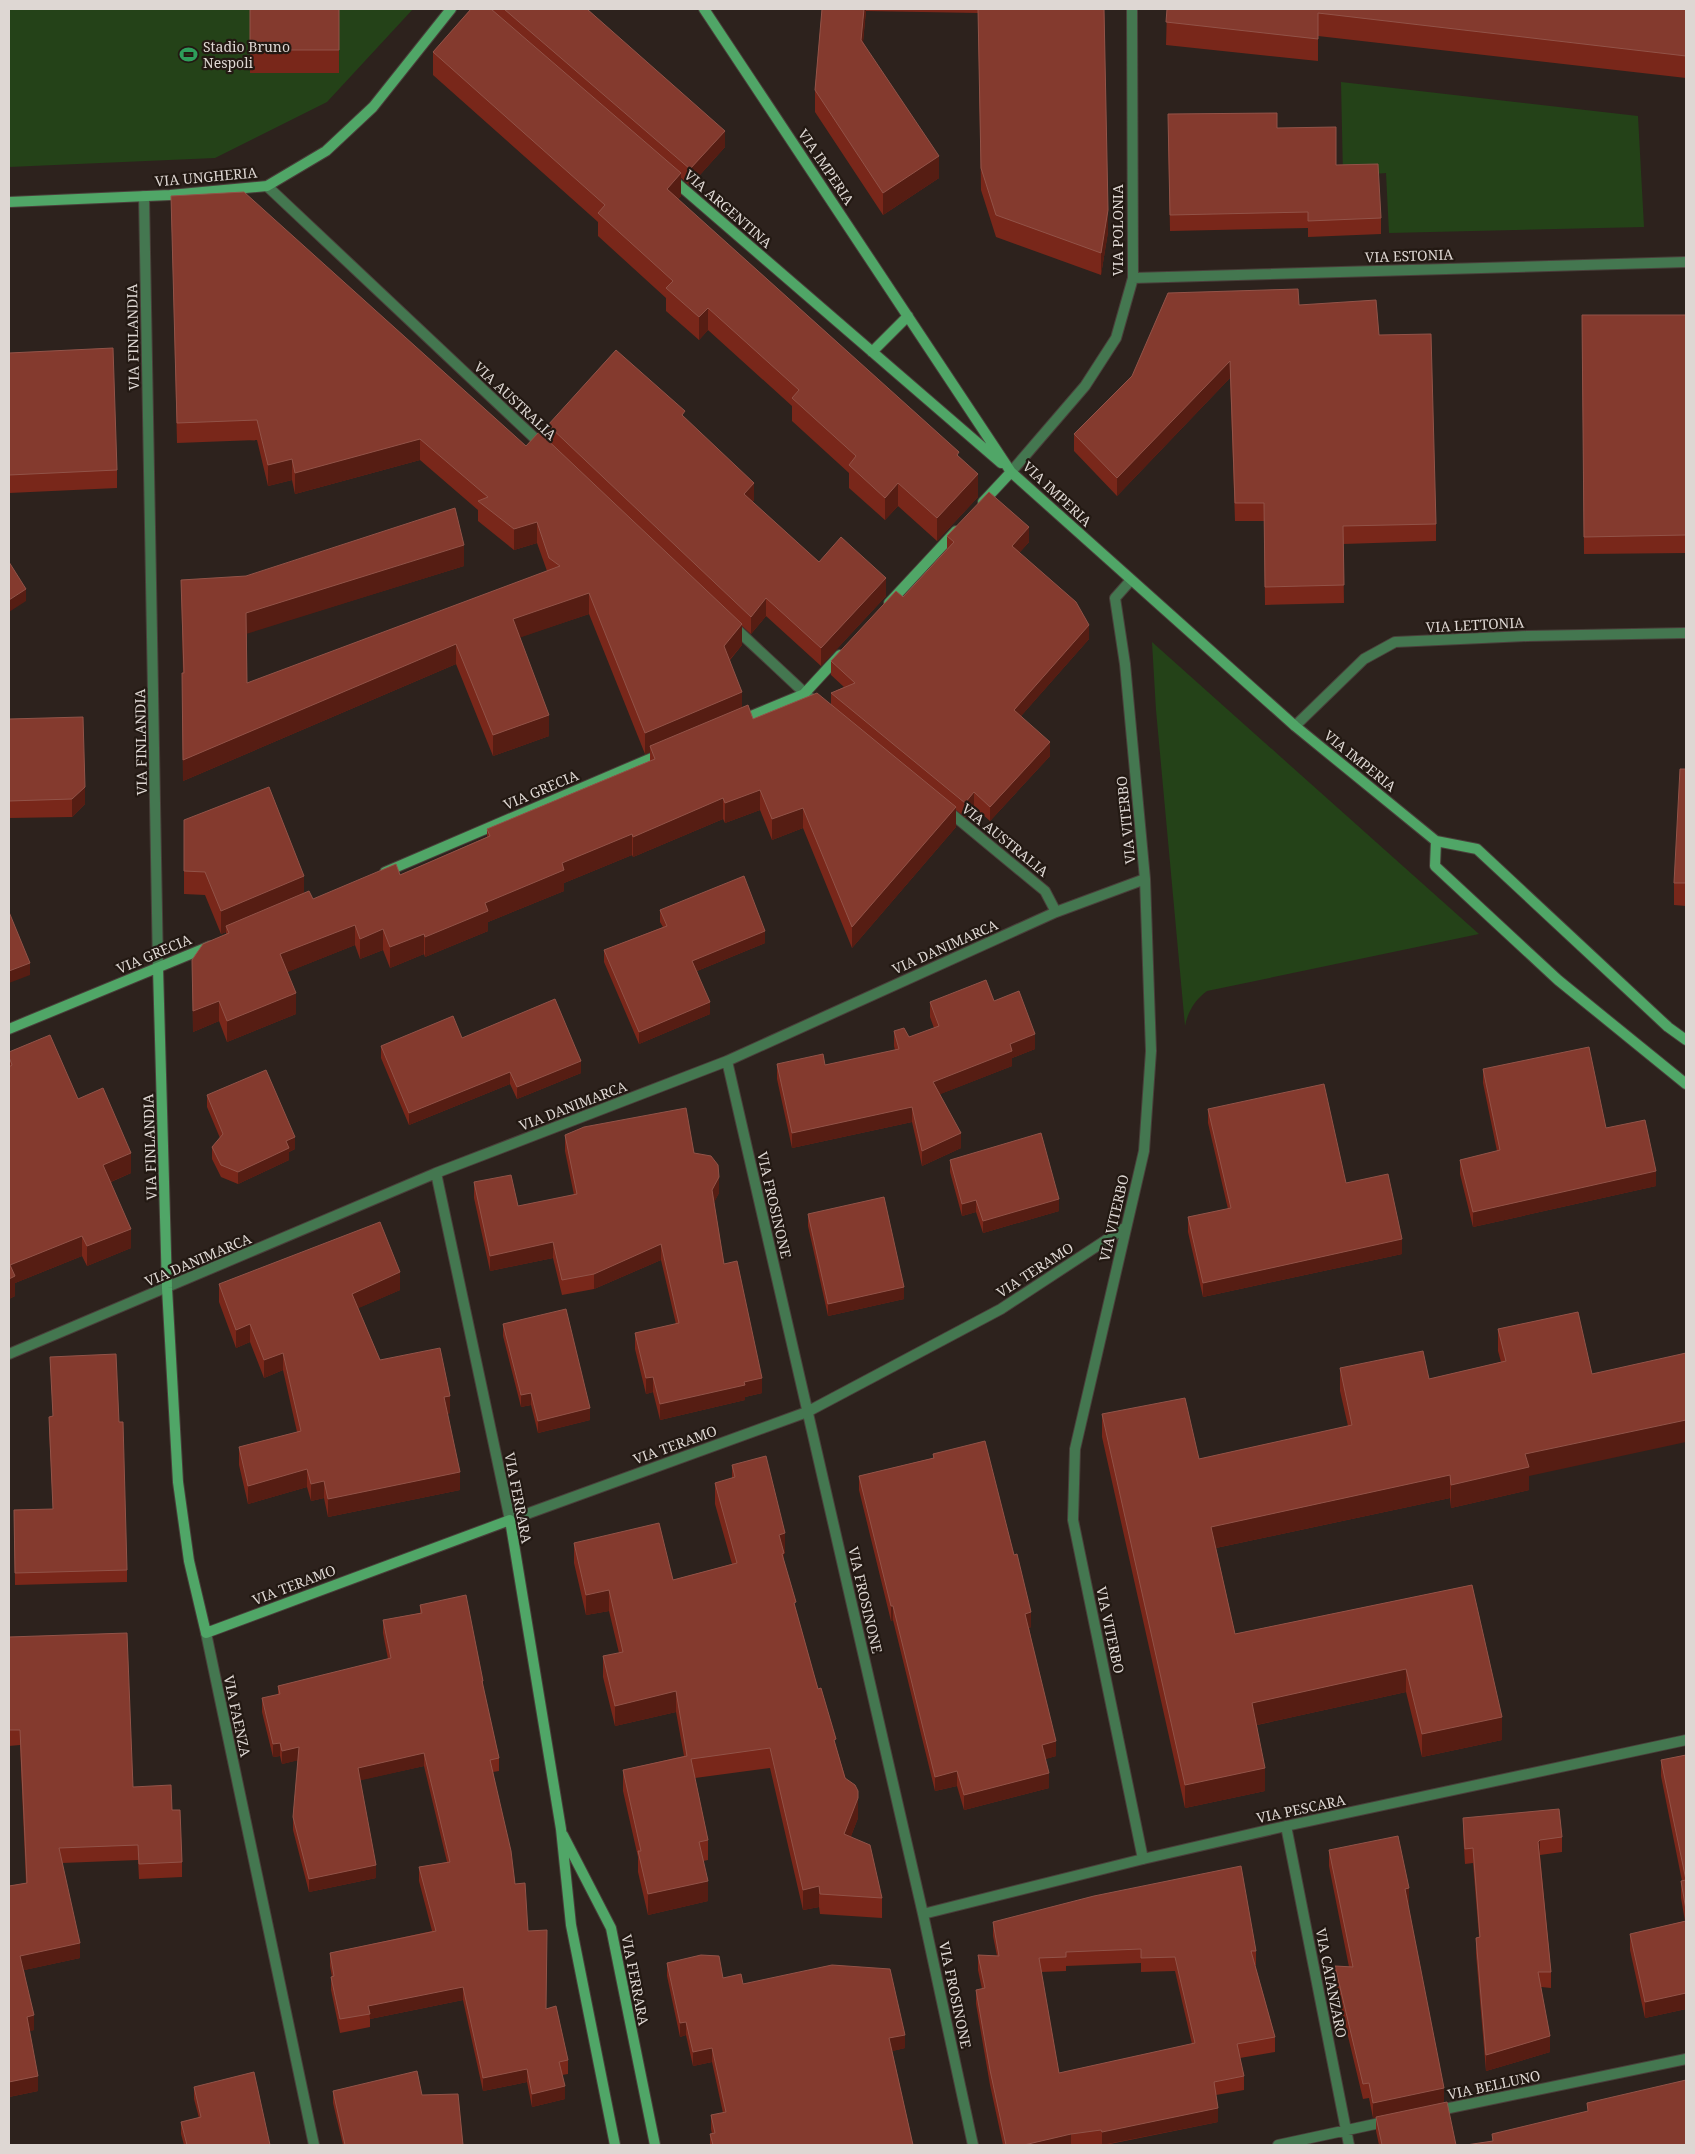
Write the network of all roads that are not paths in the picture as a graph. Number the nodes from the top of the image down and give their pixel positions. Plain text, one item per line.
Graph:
1 (451, 9) edge
2 (704, 9) edge
3 (1132, 9) edge
4 (664, 172) edge
5 (267, 186) junction
6 (144, 196) junction
7 (9, 202) edge
8 (1686, 262) edge
9 (1133, 278) junction
10 (908, 316) junction
11 (872, 352) junction
12 (554, 456) edge
13 (1011, 472) junction
14 (978, 507) edge
15 (965, 522) edge
16 (1131, 580) junction
17 (884, 607) edge
18 (725, 619) edge
19 (1686, 633) edge
20 (844, 650) edge
21 (804, 694) junction
22 (816, 704) edge
23 (732, 724) edge
24 (1296, 726) junction
25 (668, 751) edge
26 (938, 803) edge
27 (1436, 841) junction
28 (378, 875) edge
29 (1145, 879) junction
30 (1056, 912) junction
31 (224, 940) edge
32 (158, 968) junction
33 (9, 1029) edge
34 (1686, 1040) edge
35 (727, 1061) junction
36 (1686, 1084) edge
37 (436, 1173) junction
38 (1126, 1227) junction
39 (167, 1288) junction
40 (9, 1354) edge
41 (807, 1412) junction
42 (510, 1520) junction
43 (206, 1633) junction
44 (1686, 1740) edge
45 (1286, 1826) junction
46 (561, 1829) junction
47 (1143, 1859) junction
48 (924, 1914) junction
49 (1686, 2059) edge
50 (1423, 2114) edge
51 (1404, 2118) edge
52 (1346, 2130) junction
53 (314, 2145) edge
54 (615, 2145) edge
55 (655, 2145) edge
56 (973, 2145) edge
57 (1278, 2145) edge
58 (1349, 2145) edge

1 - 5 street, VIA UNGHERIA
2 - 10 street, VIA IMPERIA
3 - 9 street, VIA POLONIA
4 - 11 street, VIA ARGENTINA
5 - 6 street, VIA UNGHERIA
5 - 12 street, VIA AUSTRALIA
6 - 7 street, VIA UNGHERIA
6 - 32 street, VIA FINLANDIA
8 - 9 street, VIA ESTONIA
9 - 13 street, VIA POLONIA
10 - 11 street
10 - 13 street, VIA IMPERIA
11 - 13 street, VIA ARGENTINA
13 - 14 street
13 - 16 street, VIA IMPERIA
15 - 17 street
16 - 24 street, VIA IMPERIA
16 - 29 street, VIA VITERBO
18 - 21 street
19 - 24 street, VIA LETTONIA
20 - 21 street
21 - 22 street
21 - 23 street
24 - 27 street, VIA IMPERIA
25 - 28 street, VIA GRECIA
26 - 30 street, VIA AUSTRALIA
27 - 34 street, VIA IMPERIA
27 - 36 street
29 - 30 street, VIA DANIMARCA
29 - 38 street, VIA VITERBO
30 - 35 street, VIA DANIMARCA
31 - 32 street, VIA GRECIA
32 - 33 street, VIA GRECIA
32 - 39 street, VIA FINLANDIA
35 - 37 street, VIA DANIMARCA
35 - 41 street, VIA FROSINONE
37 - 39 street, VIA DANIMARCA
37 - 42 street, VIA FERRARA
38 - 41 street, VIA TERAMO
38 - 47 street, VIA VITERBO
39 - 40 street, VIA DANIMARCA
39 - 43 street, VIA FAENZA
41 - 42 street, VIA TERAMO
41 - 48 street, VIA FROSINONE
42 - 43 street, VIA TERAMO
42 - 46 street, VIA FERRARA
43 - 53 street, VIA FAENZA
44 - 45 street, VIA PESCARA
45 - 47 street, VIA PESCARA
45 - 52 street, VIA CATANZARO
46 - 54 street, VIA FERRARA
46 - 55 street, VIA FERRARA
47 - 48 street, VIA PESCARA
48 - 56 street, VIA FROSINONE
49 - 50 street, VIA BELLUNO
51 - 52 street
52 - 57 street
52 - 58 street, VIA CATANZARO

